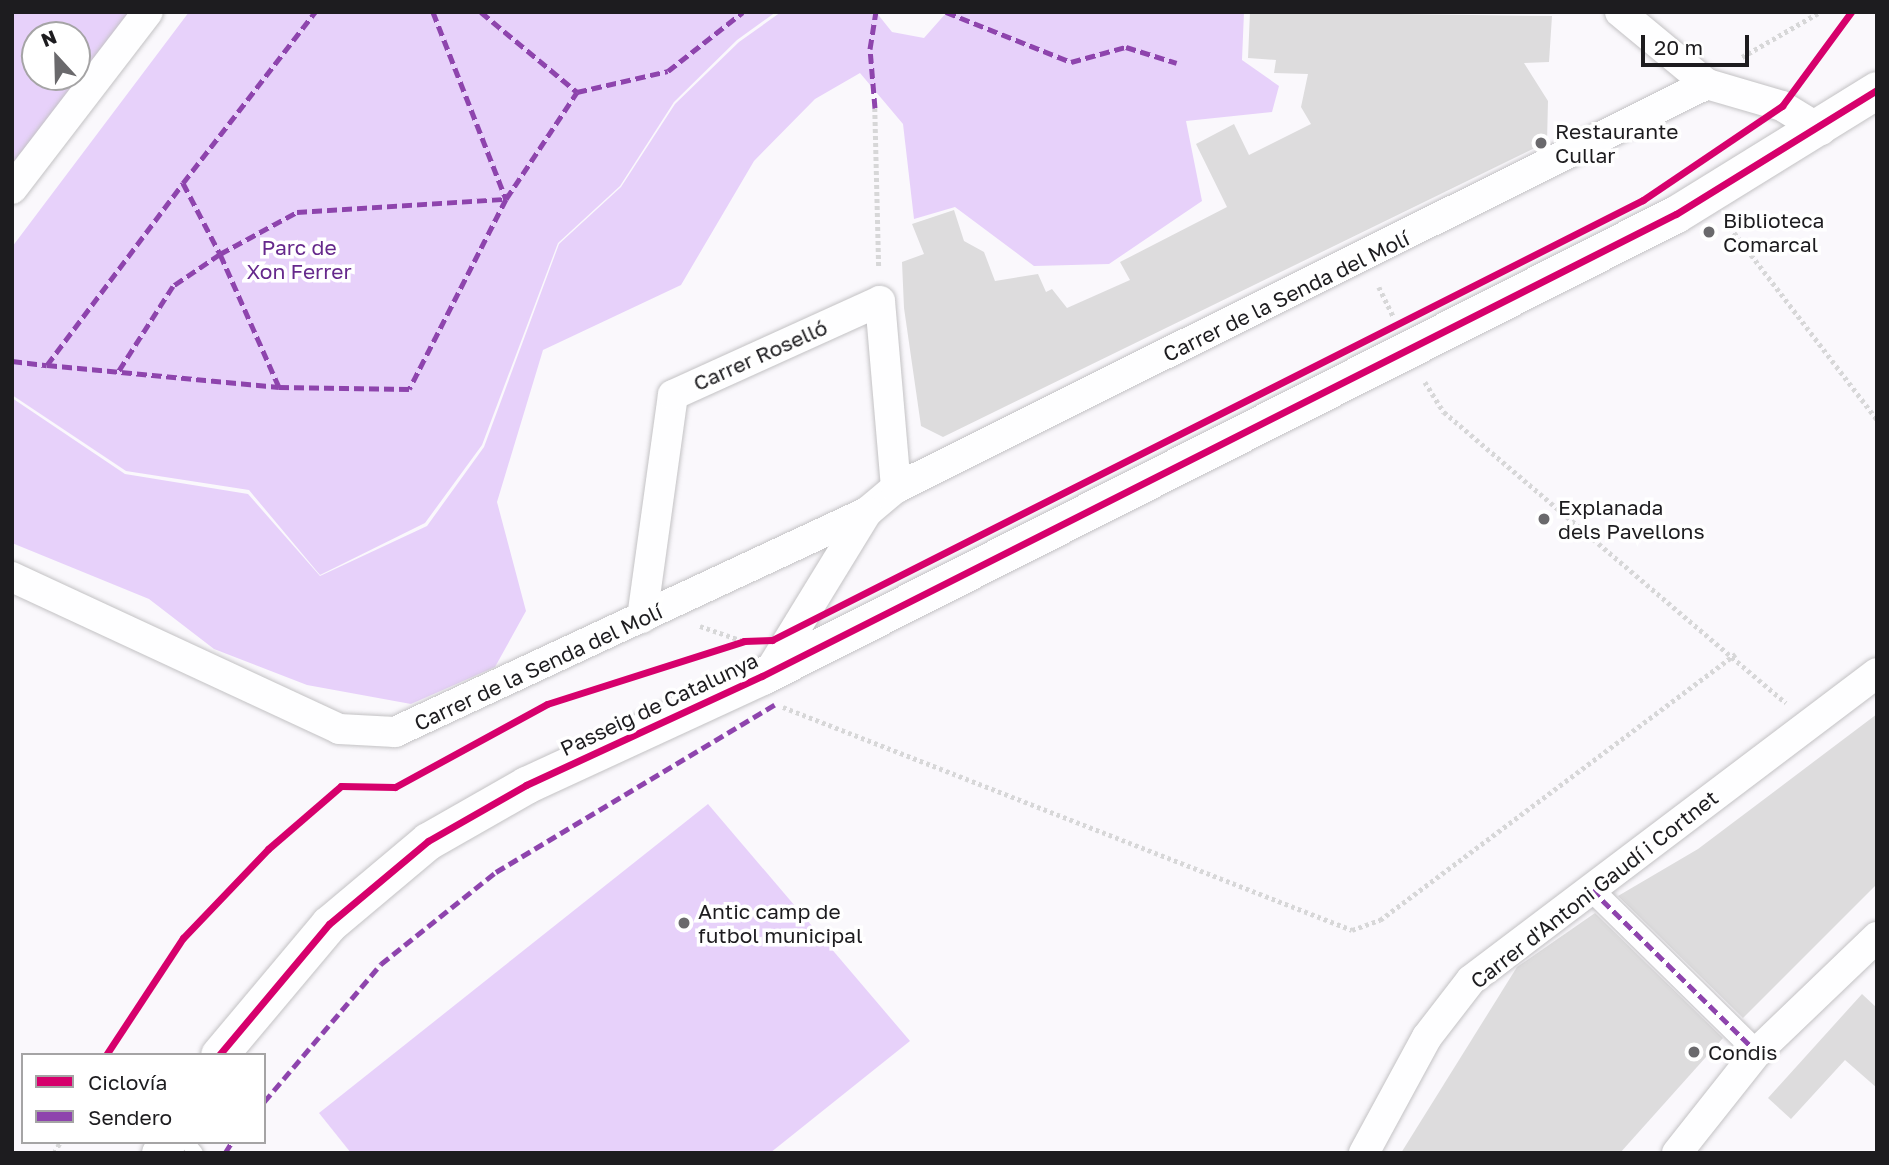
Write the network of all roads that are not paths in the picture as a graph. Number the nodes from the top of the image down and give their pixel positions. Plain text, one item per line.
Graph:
1 (148, 12) edge
2 (1620, 12) edge
3 (1707, 84) junction
4 (1877, 90) edge
5 (1821, 130) junction
6 (12, 189) edge
7 (896, 488) junction
8 (867, 512) junction
9 (12, 578) edge
10 (642, 618) junction
11 (1877, 673) edge
12 (765, 674) junction
13 (1592, 890) junction
14 (1877, 937) edge
15 (1757, 1052) junction
16 (221, 1053) edge
17 (1687, 1147) edge
18 (1364, 1153) edge

1 - 6 street
2 - 3 street
3 - 5 street
3 - 7 street, Carrer de la Senda del Molí
4 - 5 street, Passeig de Catalunya
5 - 12 street, Passeig de Catalunya
7 - 8 street, Carrer de la Senda del Molí
7 - 10 street, Carrer Roselló
8 - 10 street, Carrer de la Senda del Molí
8 - 12 street, Carrer de la Senda del Molí
9 - 10 street, Carrer de la Senda del Molí
11 - 13 street, Carrer d'Antoni Gaudí i Cortnet
12 - 16 street, Passeig de Catalunya
13 - 15 street
13 - 18 street, Carrer d'Antoni Gaudí i Cortnet
14 - 15 street
15 - 17 street

